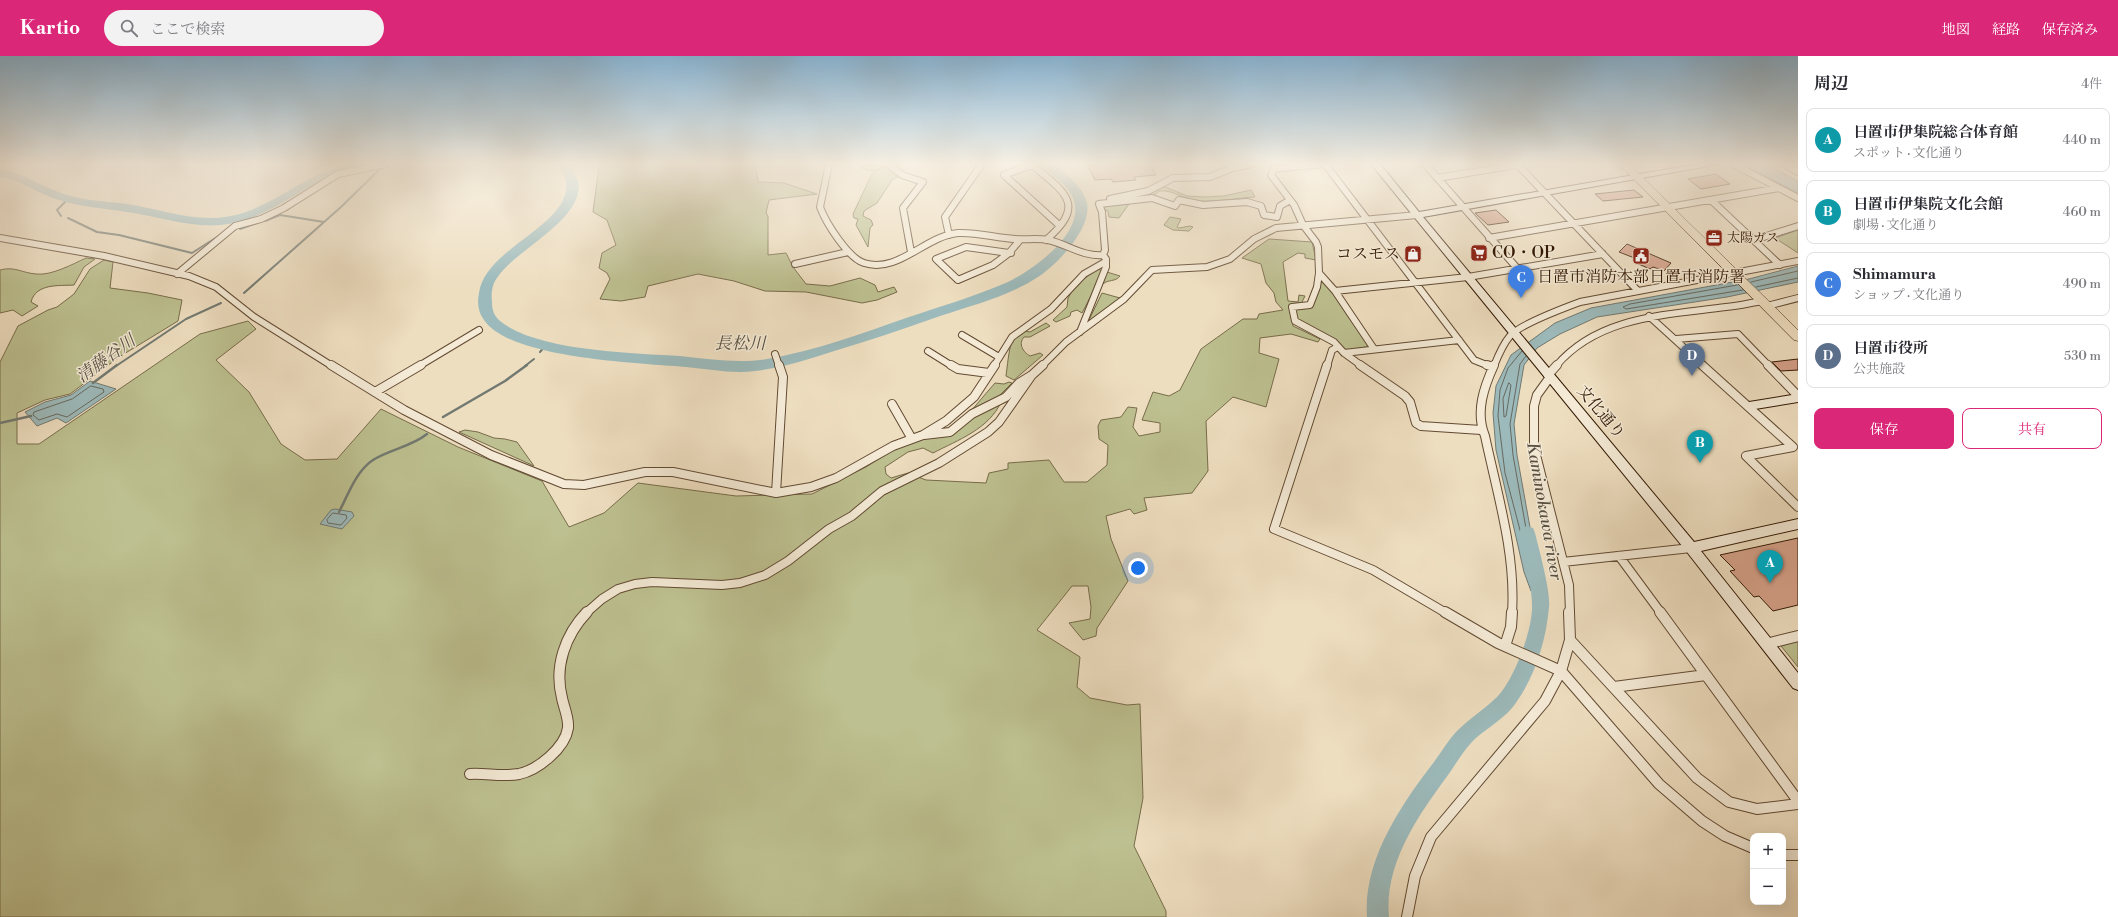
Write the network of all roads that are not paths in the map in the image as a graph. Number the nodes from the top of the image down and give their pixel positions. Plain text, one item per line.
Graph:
1 (290, 204) edge
2 (821, 204) edge
3 (906, 204) edge
4 (954, 204) edge
5 (1036, 204) edge
6 (1067, 204) edge
7 (1099, 204) edge
8 (1199, 204) edge
9 (1216, 204) edge
10 (1257, 204) edge
11 (1280, 204) edge
12 (1292, 204) edge
13 (1355, 204) edge
14 (1408, 204) edge
15 (1460, 204) edge
16 (1480, 204) edge
17 (1555, 204) edge
18 (1662, 204) edge
19 (1687, 204) edge
20 (1715, 204) edge
21 (1462, 207) junction
22 (1666, 208) junction
23 (1417, 215) junction
24 (1367, 220) junction
25 (1574, 223) junction
26 (1303, 225) junction
27 (1060, 226) junction
28 (1798, 226) edge
29 (949, 235) junction
30 (0, 238) edge
31 (1489, 238) junction
32 (1020, 240) junction
33 (1048, 240) junction
34 (1754, 240) junction
35 (848, 252) junction
36 (911, 252) junction
37 (1012, 253) junction
38 (1603, 254) junction
39 (1104, 258) junction
40 (1798, 260) edge
41 (795, 264) dead end
42 (1780, 265) junction
43 (1517, 268) junction
44 (1319, 273) junction
45 (177, 274) junction
46 (1735, 275) junction
47 (1468, 278) junction
48 (1416, 283) junction
49 (1335, 291) junction
50 (1638, 291) junction
51 (1798, 298) edge
52 (1763, 302) junction
53 (1649, 316) junction
54 (479, 330) dead end
55 (1080, 332) junction
56 (962, 335) dead end
57 (1516, 336) junction
58 (1798, 337) edge
59 (1676, 339) junction
60 (1459, 340) junction
61 (1374, 349) junction
62 (1341, 350) junction
63 (928, 351) dead end
64 (776, 356) dead end
65 (999, 357) junction
66 (1493, 367) junction
67 (990, 373) junction
68 (1547, 374) junction
69 (1032, 375) junction
70 (375, 392) junction
71 (1798, 397) edge
72 (892, 404) dead end
73 (1750, 406) junction
74 (1480, 430) junction
75 (923, 435) junction
76 (912, 439) junction
77 (776, 493) junction
78 (1798, 507) edge
79 (1798, 524) edge
80 (1692, 548) junction
81 (1619, 556) junction
82 (1563, 562) junction
83 (1798, 636) edge
84 (1570, 640) junction
85 (1766, 644) junction
86 (1509, 647) junction
87 (1557, 669) junction
88 (1706, 676) junction
89 (1798, 684) edge
90 (1614, 687) junction
91 (470, 774) dead end
92 (1798, 802) edge
93 (1750, 847) edge
94 (1786, 855) edge
95 (1798, 855) edge
96 (1407, 917) edge

1 - 45 street
2 - 35 street
3 - 36 street
4 - 29 street
5 - 27 street
6 - 27 street
7 - 39 street
8 - 9 street
10 - 11 street
12 - 26 street
13 - 24 street
14 - 23 street, 文化通り
15 - 21 street
16 - 21 street
17 - 25 street
18 - 22 main road
19 - 22 street
20 - 34 street
21 - 23 street
21 - 31 street
22 - 25 street
22 - 46 main road
23 - 24 street
23 - 47 street, 文化通り
24 - 26 street
24 - 48 street
25 - 31 street
25 - 38 street
26 - 44 street
26 - 55 street
27 - 33 street
28 - 34 street
29 - 32 street
29 - 36 street
30 - 45 street
31 - 43 street
32 - 33 street
32 - 37 street
33 - 39 street
34 - 42 street
35 - 36 street
35 - 41 street
37 - 37 street
38 - 43 street
38 - 50 street
39 - 55 street
39 - 65 street
40 - 42 street
42 - 46 street
43 - 47 street
44 - 49 street
44 - 62 street
45 - 70 street
46 - 50 street
46 - 52 main road
47 - 48 street
47 - 57 street, 文化通り
48 - 49 street
48 - 60 street
49 - 61 street
50 - 57 street
51 - 52 street
52 - 53 street
52 - 58 main road
53 - 59 street
53 - 68 street
54 - 70 street
55 - 69 street
56 - 65 street
57 - 66 street
57 - 68 street, 文化通り
59 - 71 street
59 - 73 street
60 - 61 street
60 - 66 street
61 - 62 street
62 - 74 street
62 - 86 street
63 - 67 street
64 - 77 street
65 - 67 street
66 - 74 street
67 - 75 street
68 - 80 street, 文化通り
68 - 82 street
69 - 75 street
69 - 91 street
70 - 77 street
71 - 73 street
72 - 76 street
73 - 78 street
74 - 86 street
75 - 76 street
76 - 77 street
79 - 80 street
80 - 81 street
80 - 85 street, 文化通り
81 - 82 street
81 - 88 street
82 - 84 street
83 - 85 street
84 - 87 street
84 - 90 street
85 - 89 street, 文化通り
86 - 87 street
87 - 93 street
87 - 96 street
88 - 90 street
88 - 92 street
90 - 92 street
94 - 95 street

